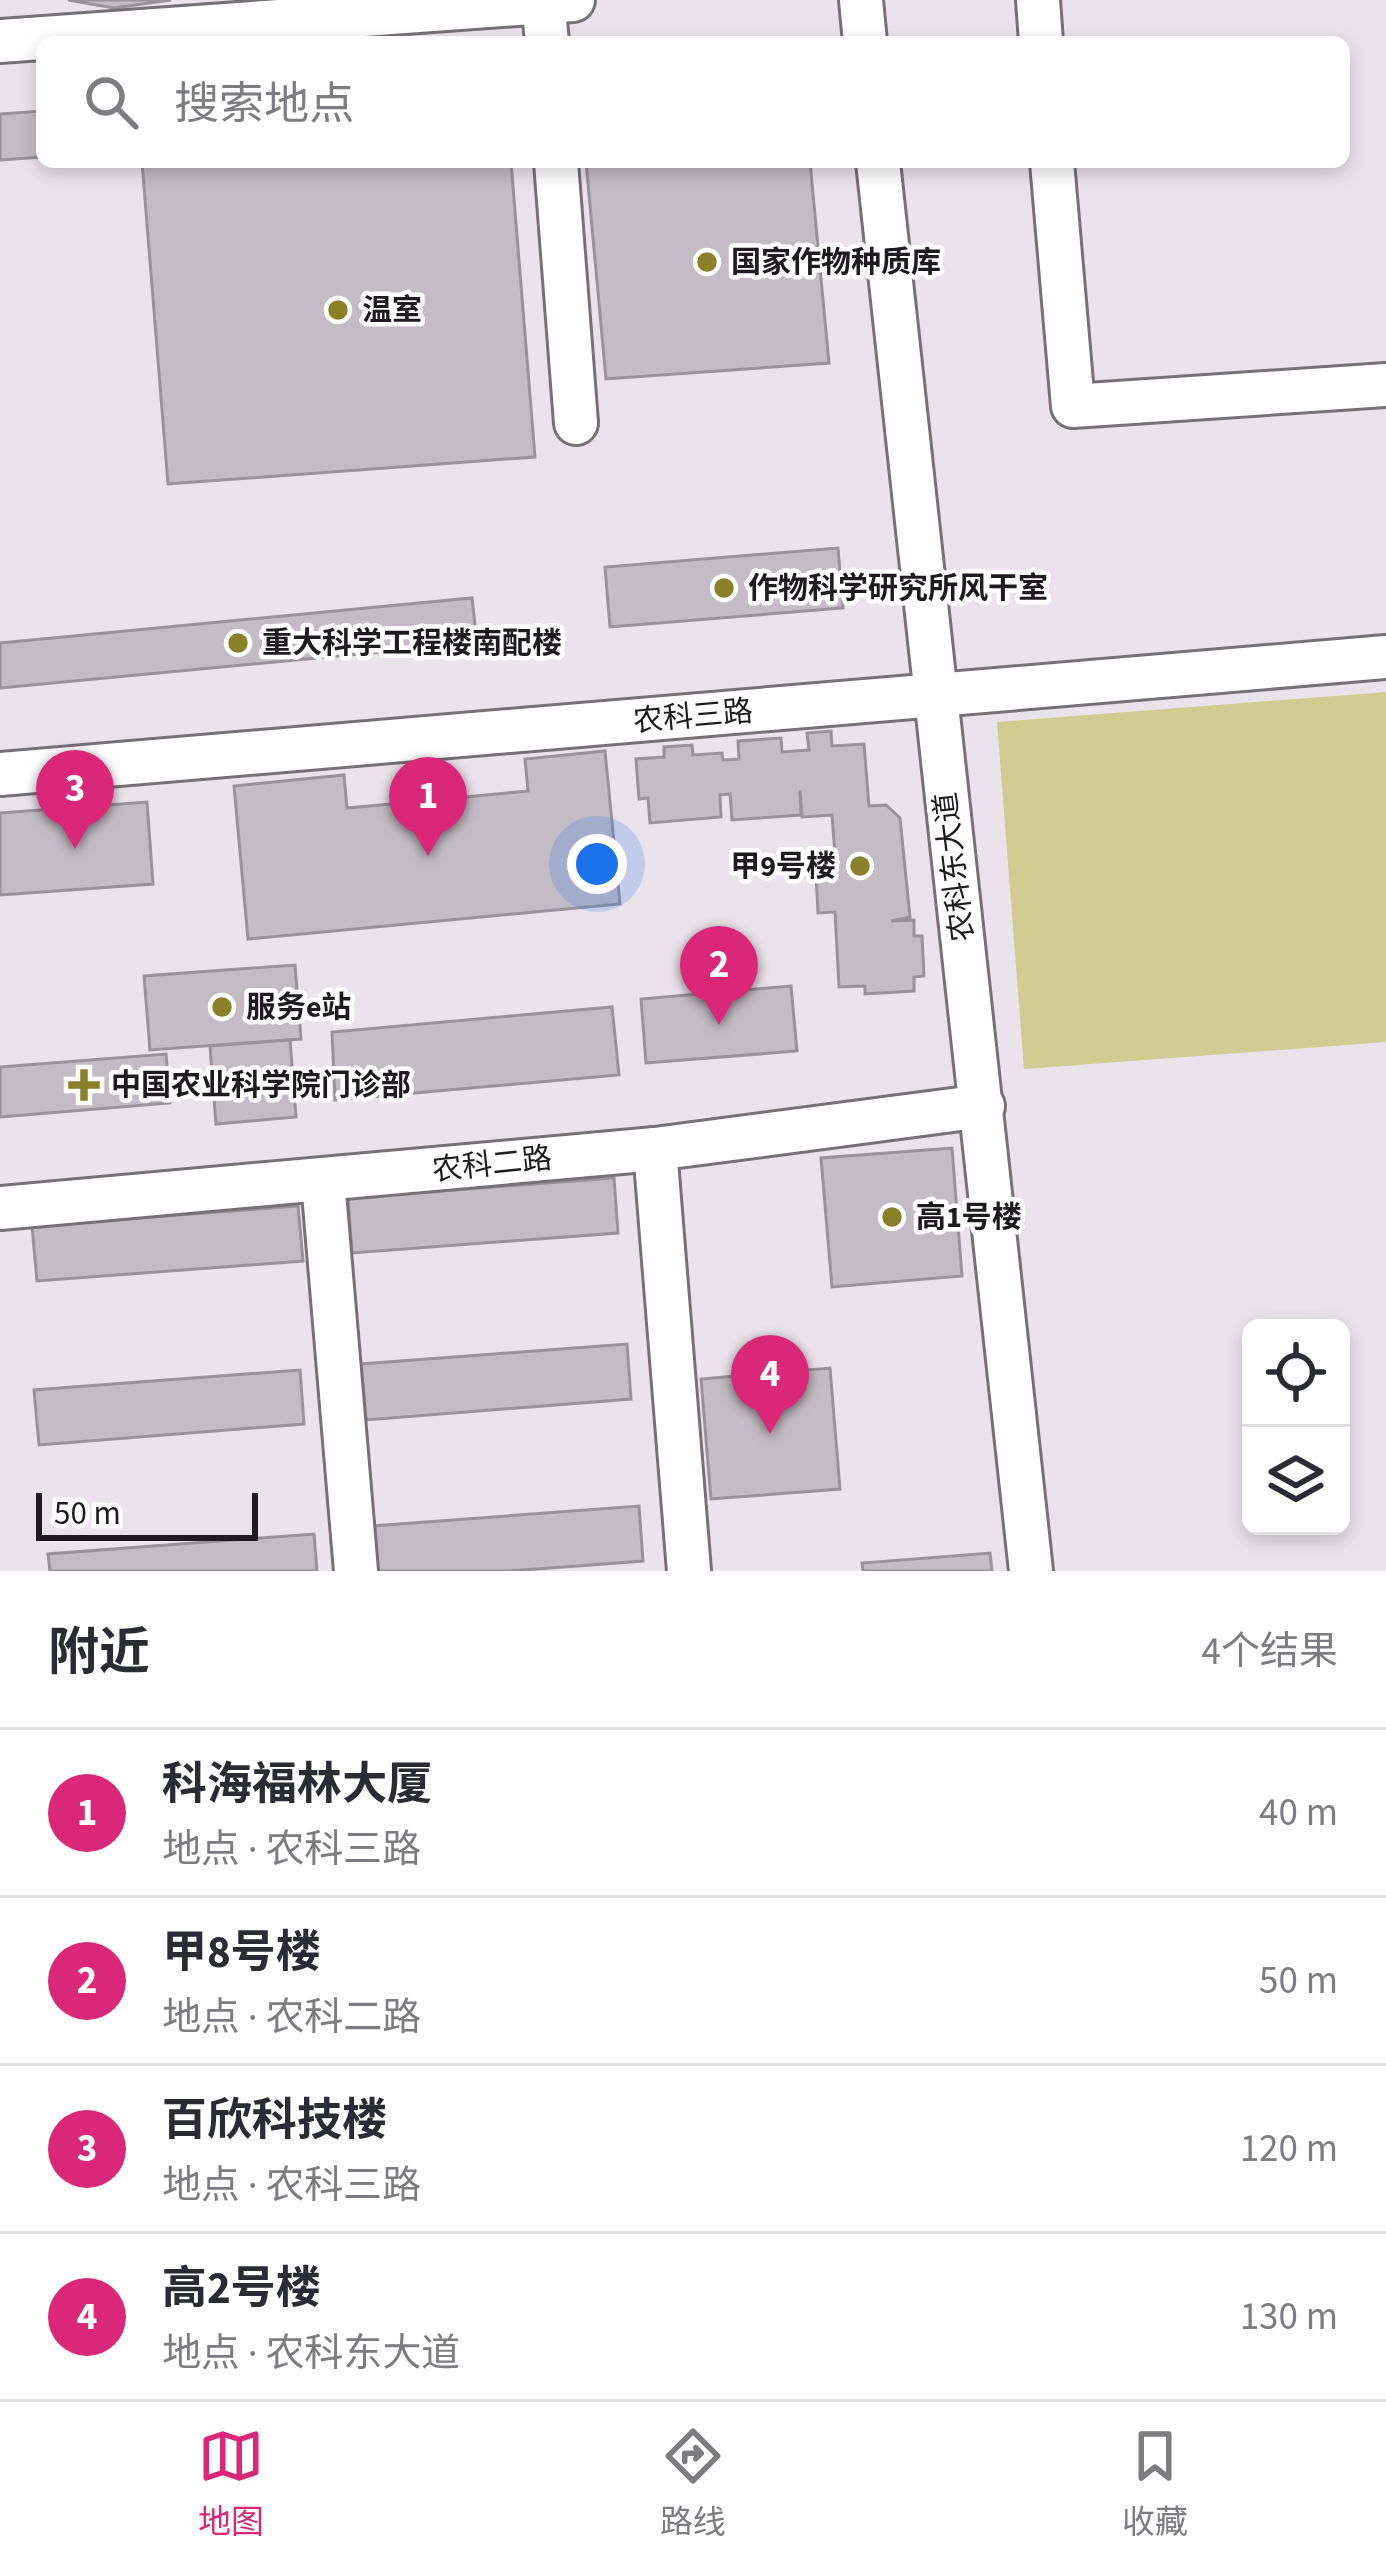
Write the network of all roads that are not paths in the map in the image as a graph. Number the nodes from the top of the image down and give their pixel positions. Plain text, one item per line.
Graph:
1 (861, 0) edge
2 (1038, 0) edge
3 (552, 11) edge
4 (92, 36) edge
5 (864, 36) edge
6 (1041, 36) edge
7 (36, 39) edge
8 (0, 41) edge
9 (556, 168) edge
10 (879, 168) edge
11 (1053, 168) edge
12 (1386, 385) edge
13 (576, 423) dead end
14 (1386, 657) edge
15 (934, 696) junction
16 (0, 774) edge
17 (983, 1106) junction
18 (655, 1149) junction
19 (323, 1181) junction
20 (0, 1208) edge
21 (356, 1571) edge
22 (689, 1571) edge
23 (1031, 1571) edge

1 - 5 street
2 - 6 street
3 - 4 street
7 - 8 street
9 - 13 street
10 - 15 street, 农科东大道
11 - 12 street
14 - 15 street, 农科三路
15 - 16 street, 农科三路
15 - 17 street, 农科东大道
17 - 18 street, 农科二路
17 - 23 street, 农科东大道
18 - 19 street, 农科二路
18 - 22 street
19 - 20 street, 农科二路
19 - 21 street

